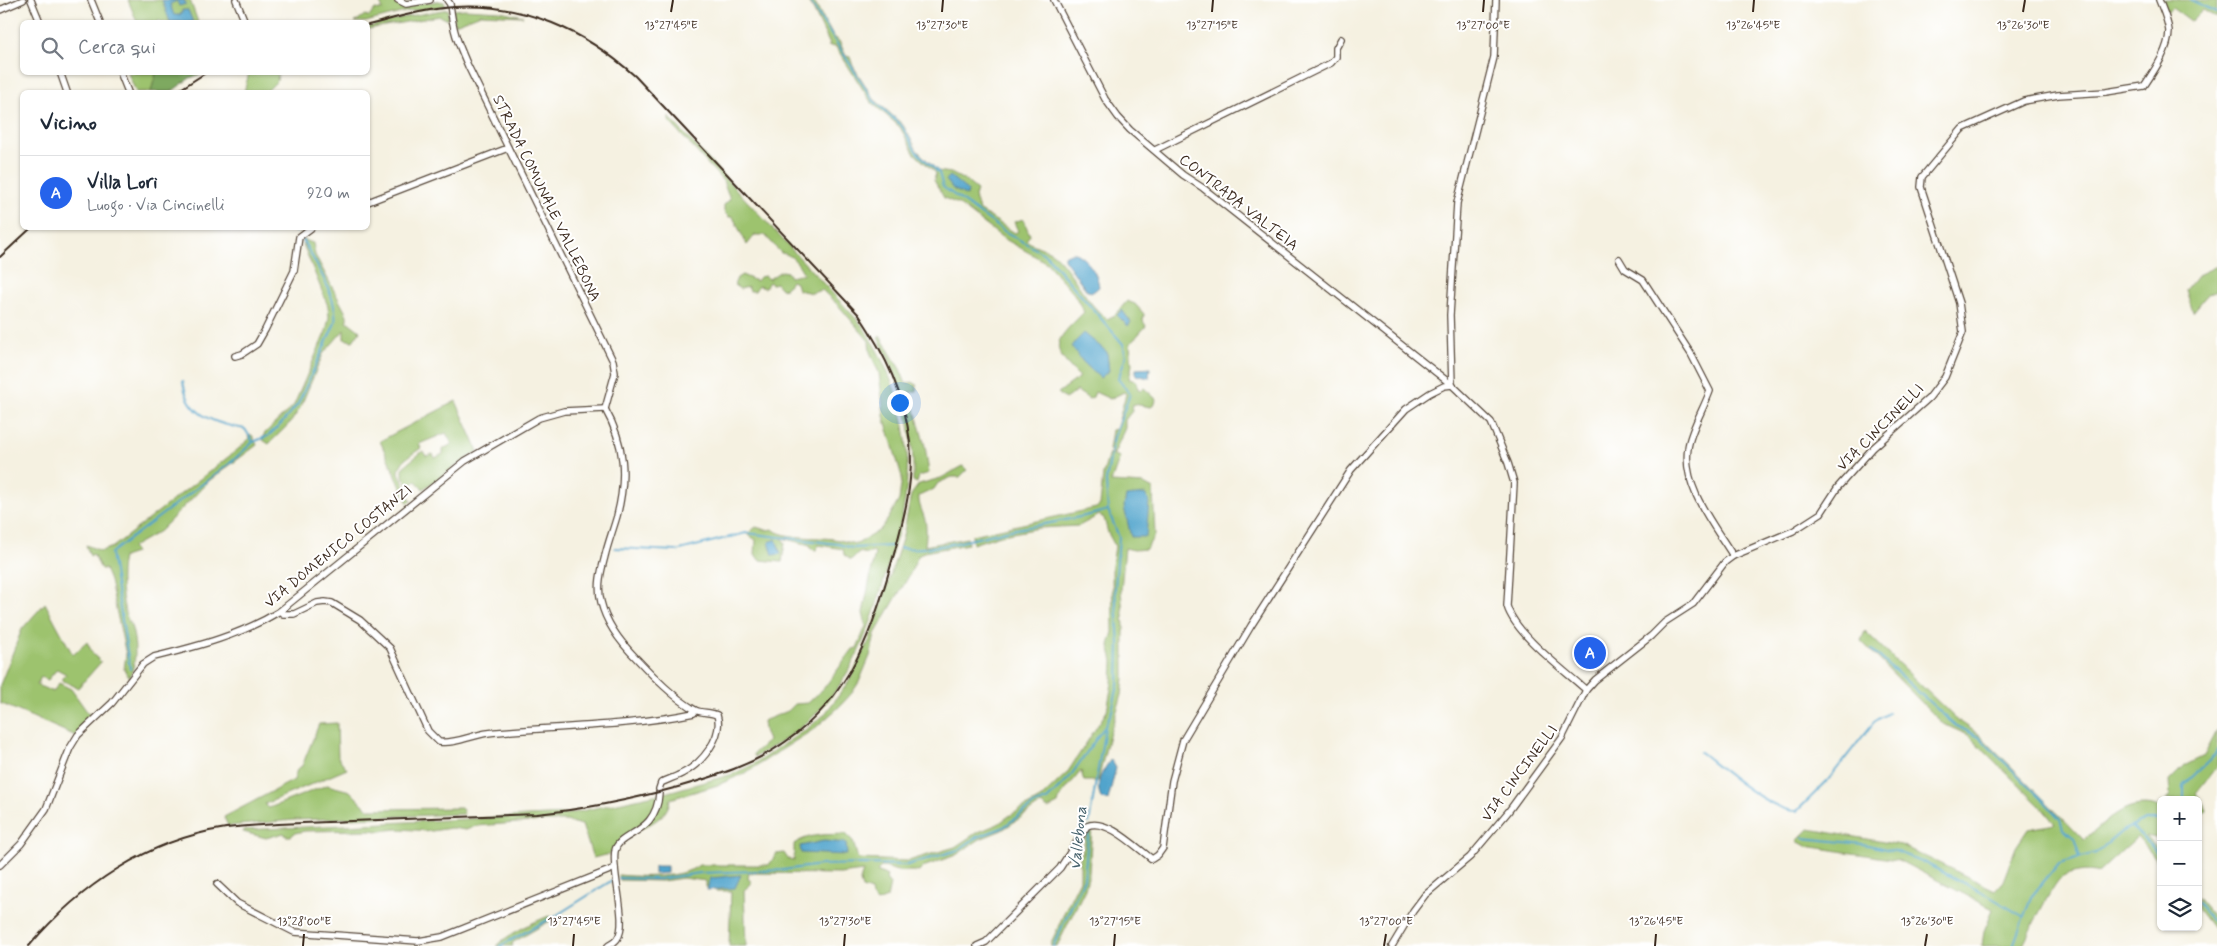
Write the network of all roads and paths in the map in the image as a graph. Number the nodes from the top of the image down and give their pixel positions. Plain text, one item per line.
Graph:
1 (22, 0) edge
2 (31, 0) edge
3 (91, 0) edge
4 (236, 0) edge
5 (398, 0) edge
6 (430, 0) edge
7 (447, 0) edge
8 (1054, 0) edge
9 (1496, 0) edge
10 (2159, 0) edge
11 (0, 10) edge
12 (39, 20) edge
13 (99, 20) edge
14 (244, 20) edge
15 (1341, 40) dead end
16 (61, 75) edge
17 (121, 75) edge
18 (66, 90) edge
19 (127, 90) edge
20 (508, 148) junction
21 (1155, 150) junction
22 (370, 201) edge
23 (308, 230) edge
24 (1619, 259) dead end
25 (235, 356) dead end
26 (1452, 386) junction
27 (605, 409) junction
28 (1733, 556) junction
29 (280, 611) junction
30 (1586, 690) junction
31 (695, 710) junction
32 (0, 865) edge
33 (615, 868) junction
34 (218, 884) dead end
35 (608, 946) edge
36 (977, 946) edge
37 (1392, 946) edge

1 - 11 street
2 - 12 street
3 - 13 street
4 - 14 street
5 - 6 street
7 - 20 street, STRADA COMUNALE VALLEBONA
8 - 21 street, CONTRADA VALTEIA
9 - 26 street
10 - 28 street, VIA CINCINELLI
15 - 21 street
16 - 18 street
17 - 19 street
20 - 22 street
20 - 27 street, STRADA COMUNALE VALLEBONA
21 - 26 street, CONTRADA VALTEIA
23 - 25 street
24 - 28 street
26 - 30 street, CONTRADA VALTEIA
26 - 36 street
27 - 29 street, VIA DOMENICO COSTANZI
27 - 31 street
28 - 30 street, VIA CINCINELLI
29 - 31 street
29 - 32 street, VIA DOMENICO COSTANZI
30 - 37 street, VIA CINCINELLI
31 - 33 street
33 - 34 street
33 - 35 street

